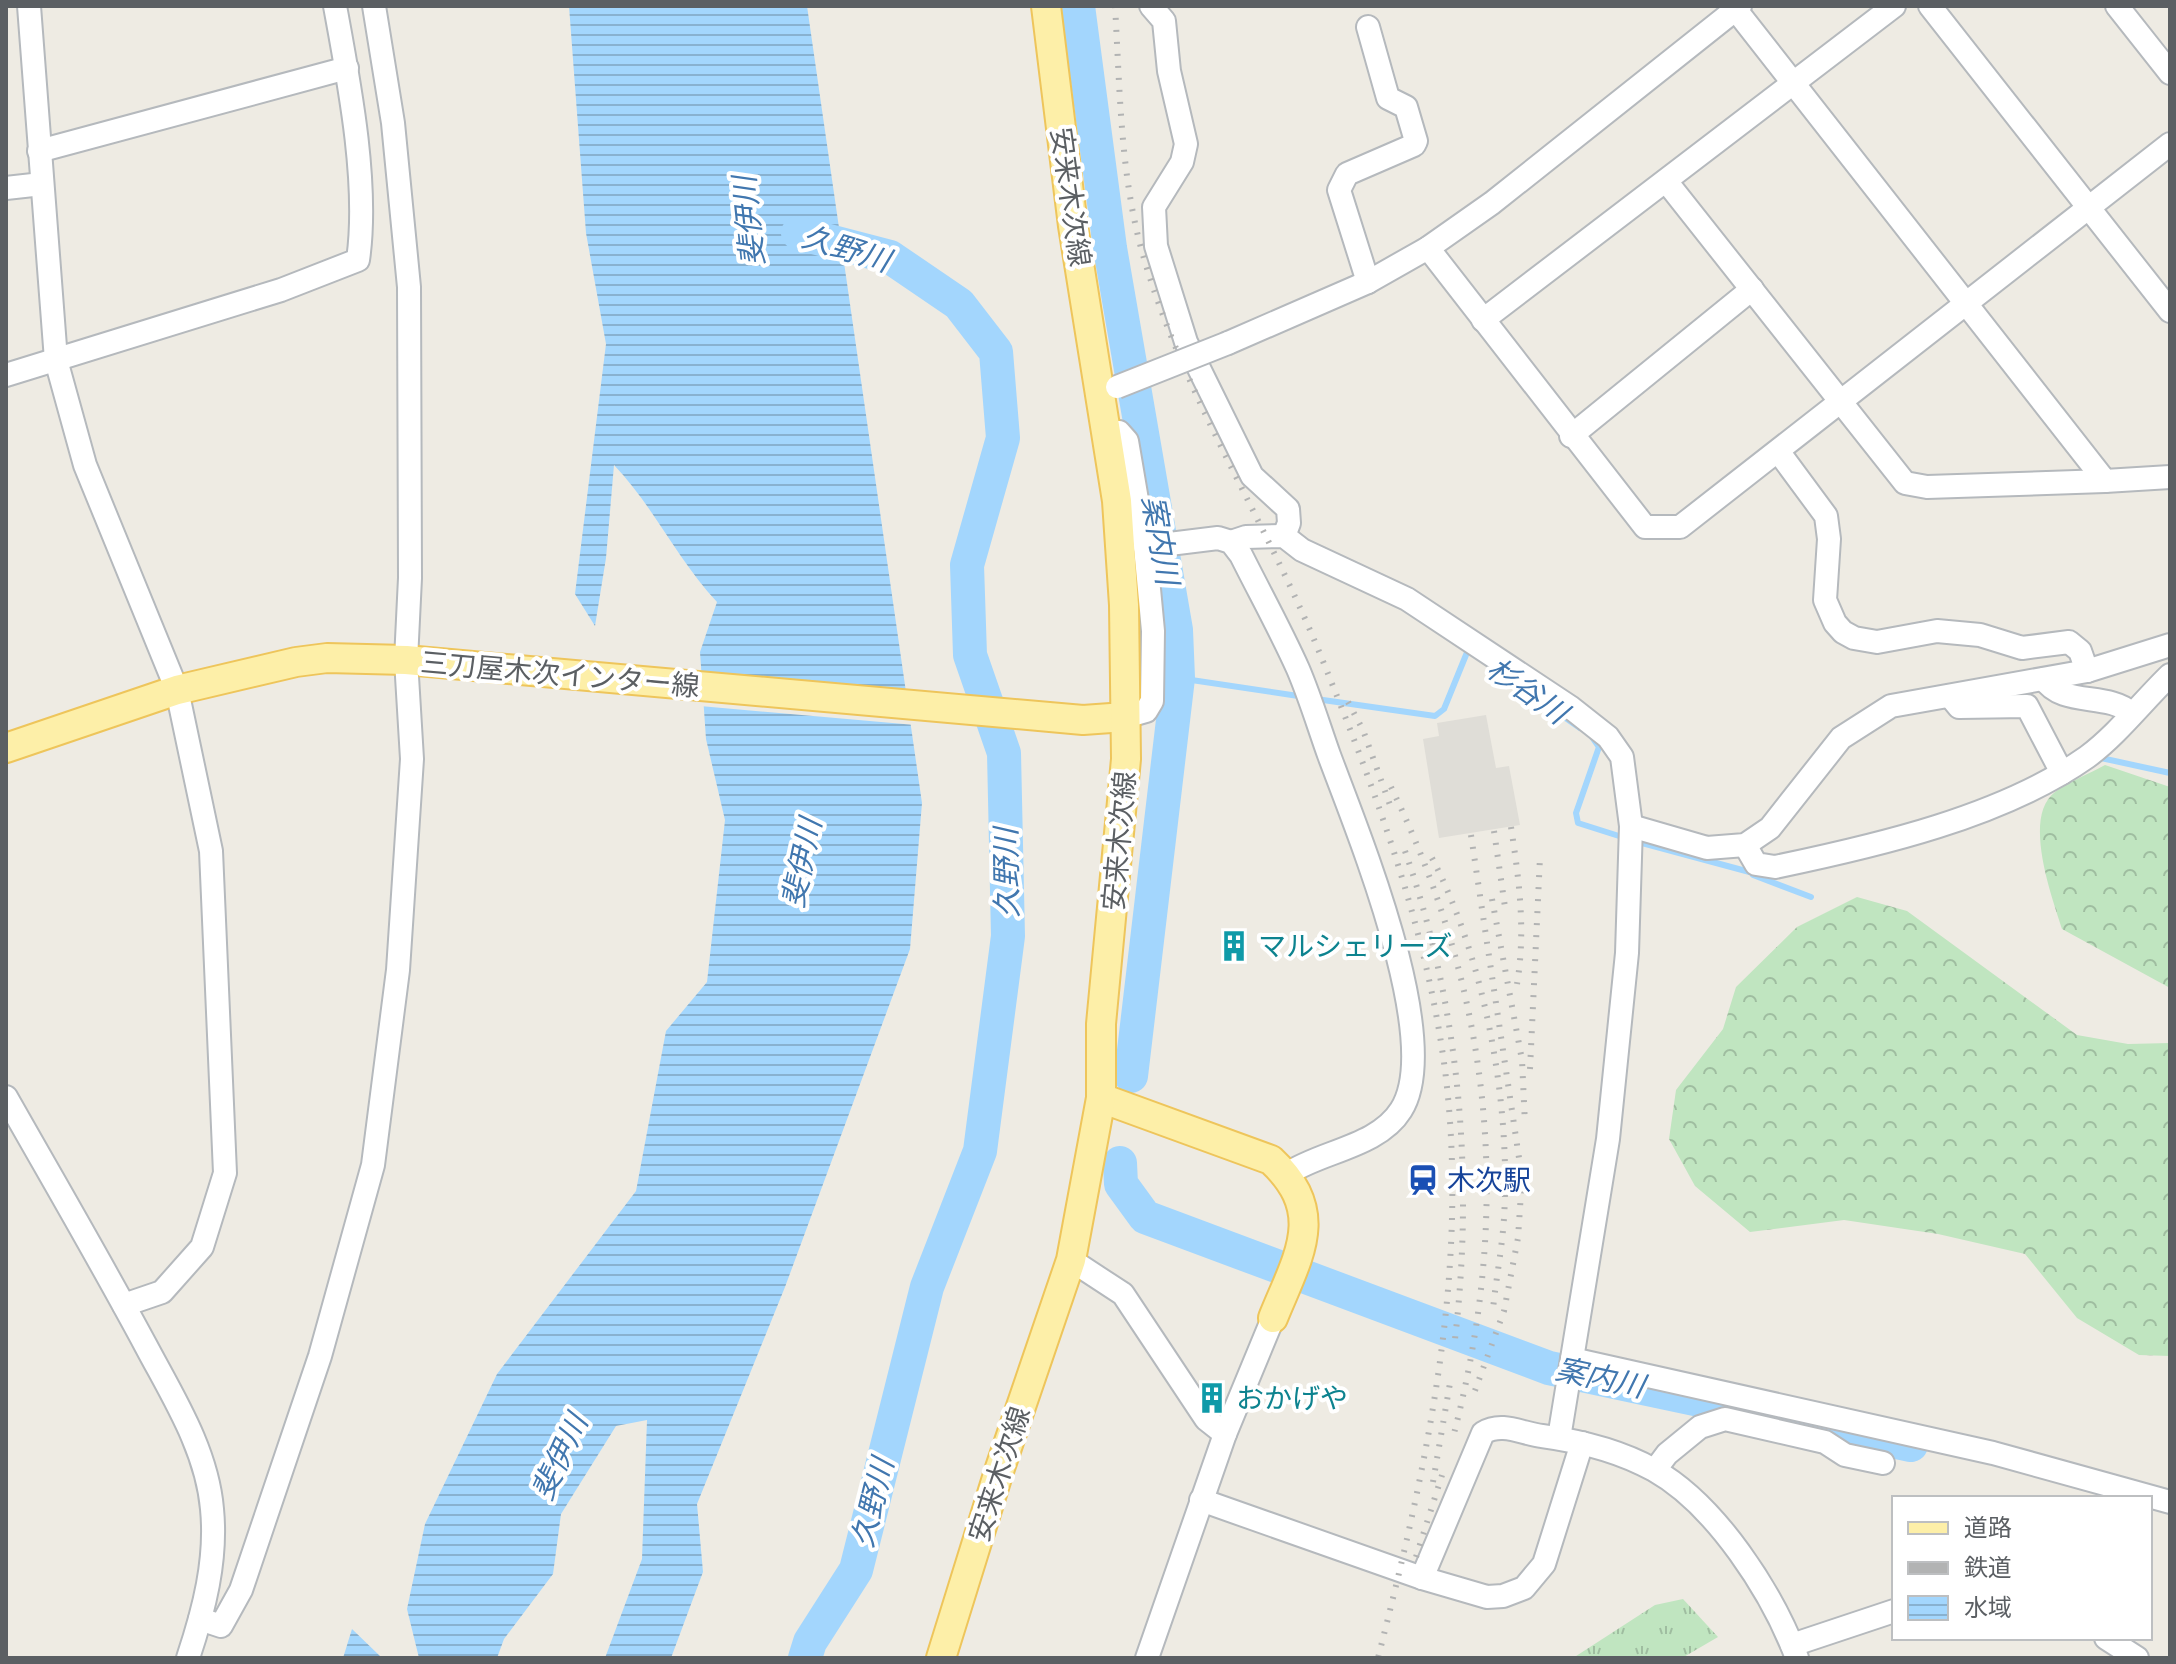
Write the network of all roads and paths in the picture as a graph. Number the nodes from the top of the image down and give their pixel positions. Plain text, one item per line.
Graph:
1 (29, 6) edge
2 (335, 6) edge
3 (374, 6) edge
4 (1046, 6) edge
5 (1151, 6) edge
6 (1894, 6) edge
7 (1930, 6) edge
8 (2117, 6) edge
9 (1738, 8) edge
10 (1368, 27) dead end
11 (347, 68) junction
12 (2170, 73) edge
13 (1794, 82) junction
14 (2170, 144) edge
15 (39, 151) junction
16 (1666, 181) junction
17 (42, 184) junction
18 (6, 188) edge
19 (2089, 209) junction
20 (1428, 248) junction
21 (1368, 282) junction
22 (1752, 289) junction
23 (1966, 306) junction
24 (2170, 311) edge
25 (1483, 320) junction
26 (56, 360) junction
27 (6, 375) edge
28 (1109, 390) junction
29 (1840, 403) junction
30 (1107, 433) junction
31 (1571, 436) junction
32 (1778, 451) junction
33 (2170, 477) edge
34 (2105, 481) junction
35 (1284, 536) junction
36 (1231, 542) junction
37 (1158, 545) junction
38 (2170, 645) edge
39 (418, 662) junction
40 (2087, 671) junction
41 (2170, 675) edge
42 (2044, 679) junction
43 (177, 690) junction
44 (1950, 695) junction
45 (2131, 713) junction
46 (1125, 717) junction
47 (6, 748) edge
48 (2062, 773) junction
49 (1631, 826) junction
50 (1745, 845) junction
51 (6, 1097) edge
52 (1101, 1098) junction
53 (1287, 1174) junction
54 (1071, 1260) junction
55 (124, 1305) junction
56 (1273, 1318) joint
57 (1571, 1368) junction
58 (1740, 1410) junction
59 (1225, 1434) junction
60 (1559, 1438) junction
61 (1582, 1443) junction
62 (1883, 1463) dead end
63 (1655, 1470) junction
64 (2148, 1496) edge
65 (1201, 1500) junction
66 (1422, 1578) junction
67 (1892, 1612) edge
68 (200, 1619) junction
69 (2109, 1640) edge
70 (1794, 1652) edge
71 (188, 1658) edge
72 (941, 1658) edge
73 (1147, 1658) edge
74 (2137, 1658) edge

1 - 15 street
2 - 11 street
3 - 39 street
4 - 28 main road, 安来木次線
5 - 35 street
6 - 13 street
7 - 19 street
8 - 12 street
9 - 13 street
9 - 20 street
10 - 21 street
11 - 15 street
11 - 26 street
13 - 16 street
13 - 23 street
14 - 19 street
15 - 17 street
16 - 22 street
16 - 25 street
17 - 18 street
17 - 26 street
19 - 23 street
19 - 24 street
20 - 21 street
20 - 25 street
21 - 28 street, bridge
22 - 29 street
22 - 31 street
23 - 29 street
23 - 34 street
25 - 31 street
26 - 27 street
26 - 43 street
28 - 30 main road, 安来木次線
29 - 32 street
29 - 34 street
30 - 37 street
30 - 46 main road, 安来木次線
31 - 32 street
32 - 40 street
33 - 34 street
35 - 36 street
35 - 49 street
36 - 37 street
36 - 53 street
37 - 46 street
38 - 40 street
39 - 43 main road, 三刀屋木次インター線
39 - 46 main road, 三刀屋木次インター線
39 - 68 street
40 - 42 street
41 - 45 street
42 - 44 street
42 - 45 street
43 - 47 main road, 三刀屋木次インター線
43 - 55 street
44 - 48 street
44 - 50 street
45 - 48 street
46 - 52 main road, 安来木次線
48 - 50 street
49 - 50 street
49 - 57 street
51 - 55 street
52 - 53 main road
52 - 54 main road, 安来木次線
53 - 56 main road
54 - 59 street
54 - 72 main road, 安来木次線
55 - 68 street
56 - 59 street
57 - 58 street
57 - 60 street
58 - 62 street
58 - 63 street
58 - 64 street
59 - 65 street
60 - 61 street
60 - 66 street
61 - 63 street
61 - 66 street
63 - 70 street
65 - 66 street
65 - 73 street
67 - 70 street
68 - 71 street
69 - 74 street

